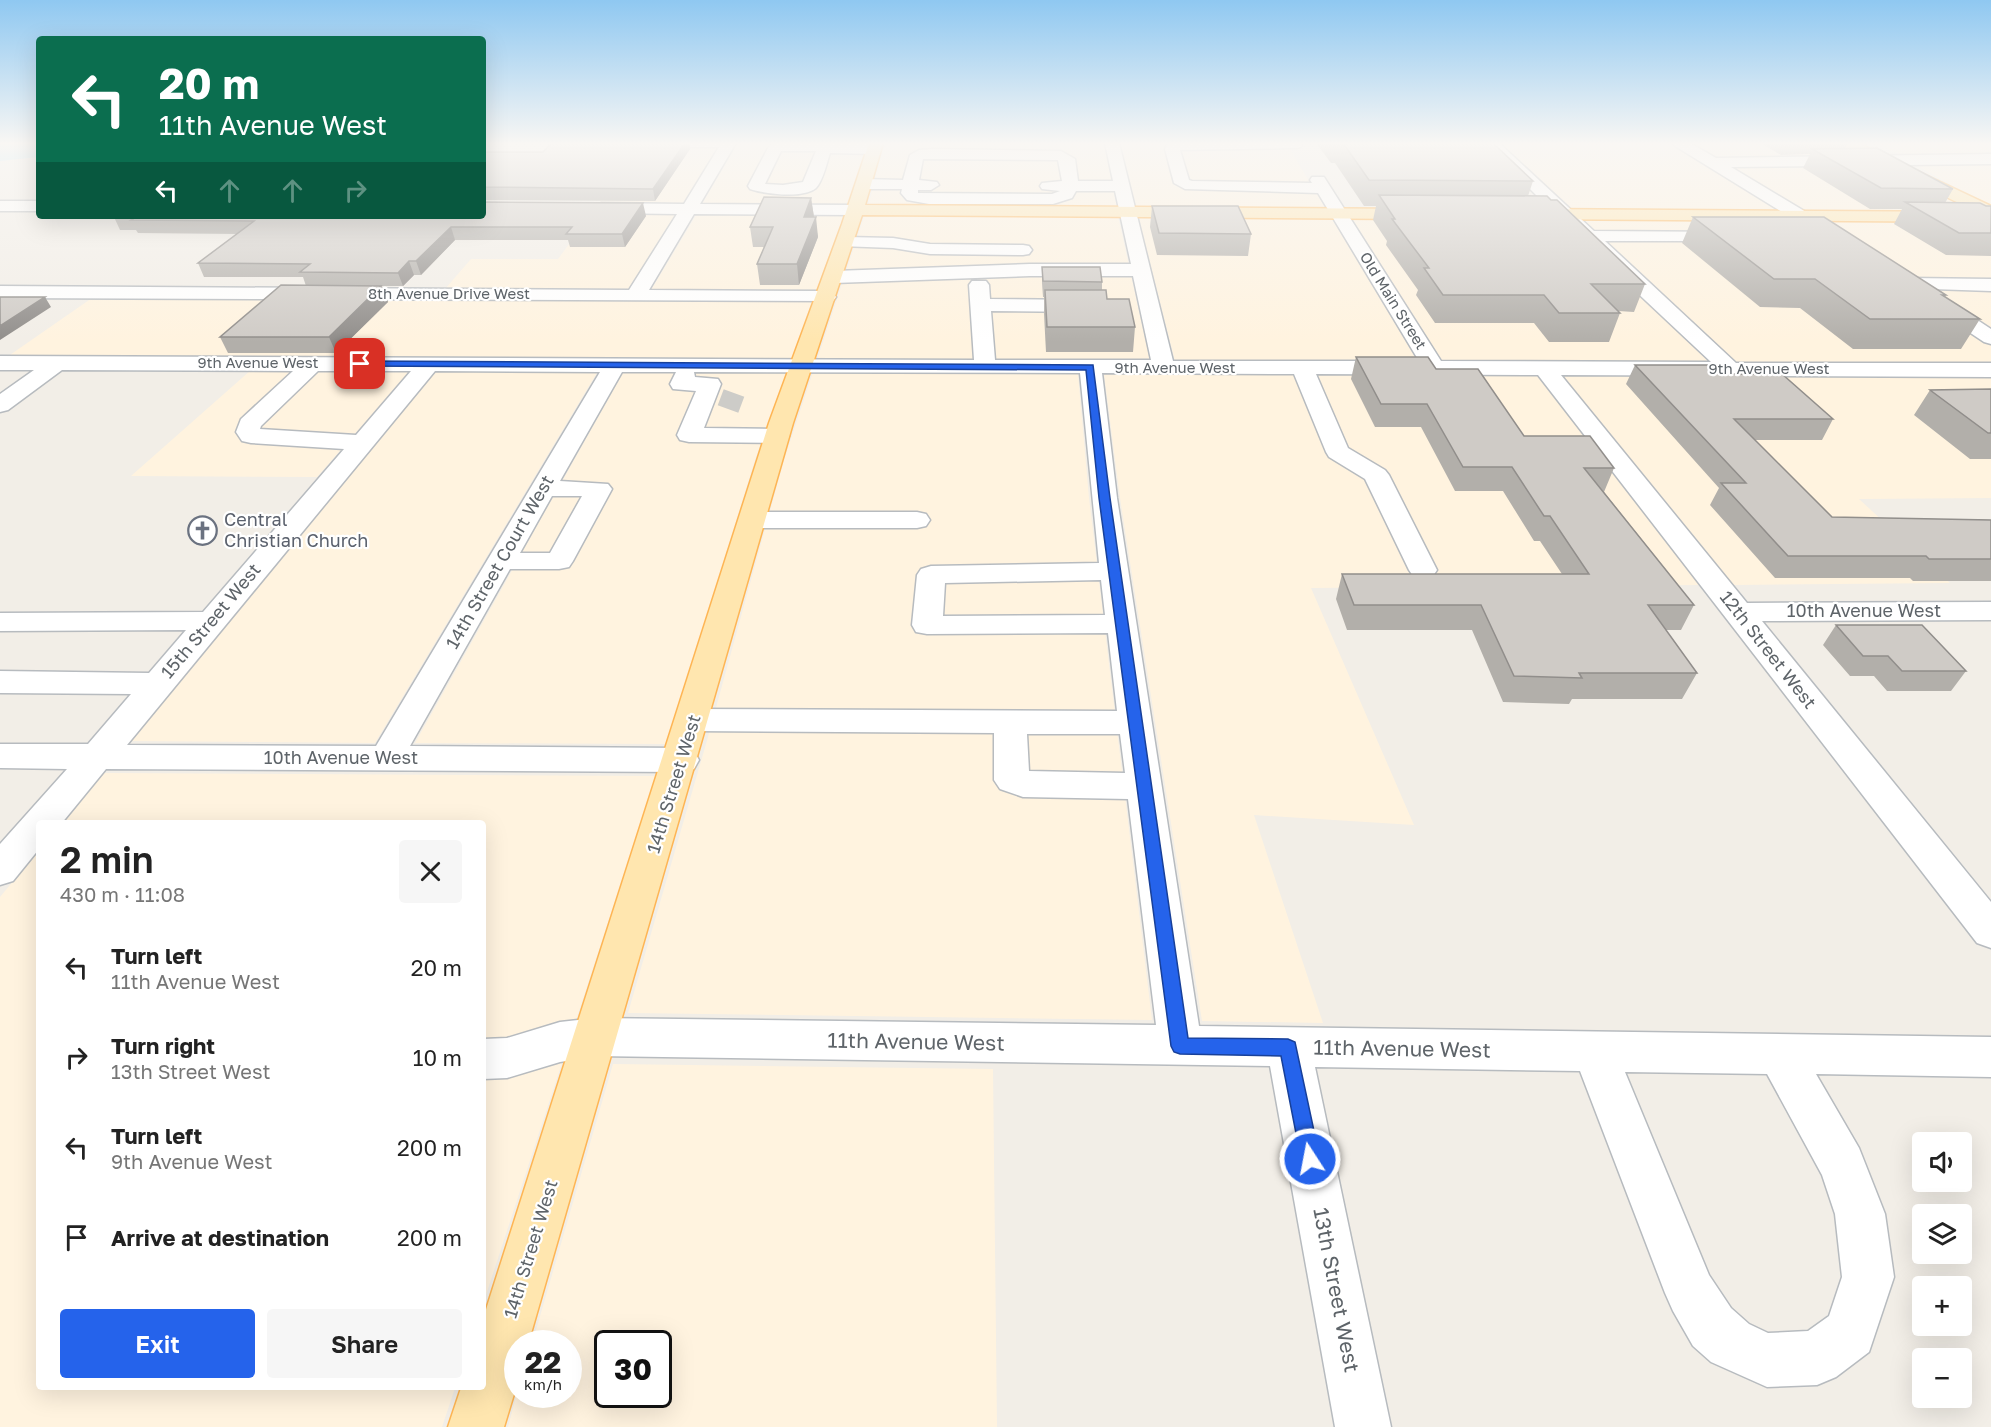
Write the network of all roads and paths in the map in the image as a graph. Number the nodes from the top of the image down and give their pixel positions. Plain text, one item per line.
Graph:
1 (689, 210) edge
2 (823, 210) edge
3 (857, 210) junction
4 (1336, 210) edge
5 (1560, 210) edge
6 (1790, 210) edge
7 (1127, 212) junction
8 (1338, 213) junction
9 (1433, 214) edge
10 (1517, 214) edge
11 (1565, 214) junction
12 (1800, 216) junction
13 (1991, 217) edge
14 (1587, 236) junction
15 (1751, 236) edge
16 (1798, 236) edge
17 (846, 242) junction
18 (906, 246) junction
19 (1044, 250) dead end
20 (1113, 250) dead end
21 (1136, 250) junction
22 (1141, 270) junction
23 (1891, 272) edge
24 (976, 273) junction
25 (894, 275) junction
26 (834, 277) junction
27 (1910, 284) junction
28 (1991, 285) edge
29 (0, 292) edge
30 (636, 296) junction
31 (826, 297) junction
32 (982, 306) junction
33 (1102, 306) edge
34 (1126, 306) edge
35 (1150, 306) junction
36 (1991, 338) edge
37 (0, 363) edge
38 (57, 363) junction
39 (314, 363) junction
40 (429, 364) junction
41 (615, 365) junction
42 (690, 366) junction
43 (802, 366) junction
44 (985, 367) junction
45 (1090, 367) junction
46 (1164, 368) junction
47 (1302, 368) junction
48 (1434, 368) junction
49 (1544, 368) junction
50 (1729, 368) junction
51 (1991, 370) edge
52 (710, 384) junction
53 (736, 385) dead end
54 (0, 405) edge
55 (728, 409) tunnel mouth
56 (719, 435) junction
57 (777, 435) junction
58 (362, 443) junction
59 (543, 488) junction
60 (752, 520) junction
61 (917, 520) dead end
62 (501, 561) junction
63 (1423, 570) dead end
64 (1115, 571) junction
65 (1991, 611) edge
66 (1737, 612) junction
67 (211, 621) junction
68 (0, 622) edge
69 (1122, 624) junction
70 (0, 682) edge
71 (158, 684) junction
72 (693, 720) junction
73 (1010, 722) junction
74 (1136, 723) junction
75 (0, 756) edge
76 (96, 757) junction
77 (386, 758) junction
78 (682, 760) junction
79 (1144, 786) junction
80 (42, 820) edge
81 (36, 828) edge
82 (0, 870) edge
83 (1991, 931) edge
84 (596, 1037) junction
85 (1180, 1046) junction
86 (1288, 1048) junction
87 (1594, 1051) junction
88 (1780, 1054) junction
89 (1991, 1057) edge
90 (486, 1059) edge
91 (488, 1374) edge
92 (484, 1390) edge
93 (476, 1427) edge
94 (1363, 1427) edge

1 - 30 street
2 - 3 street
3 - 7 main road
3 - 17 main road, 14th Street West
4 - 8 street, Old Main Street
5 - 11 street
6 - 12 street
7 - 8 main road
7 - 21 street
8 - 9 main road
8 - 48 street, Old Main Street
10 - 11 main road
11 - 12 main road
11 - 14 street
12 - 13 main road
12 - 16 street
14 - 15 street
14 - 50 street
17 - 18 street
17 - 26 main road, 14th Street West
18 - 19 street
18 - 25 street
20 - 21 street
21 - 22 street
22 - 24 street
22 - 35 street
23 - 27 street
24 - 25 street
24 - 32 street
25 - 26 street
26 - 31 main road, 14th Street West
27 - 28 street
27 - 36 street
29 - 30 street, 8th Avenue Drive West
30 - 31 street, 8th Avenue Drive West
31 - 43 main road, 14th Street West
32 - 33 street
32 - 44 street
34 - 35 street
35 - 46 street
37 - 38 street, 9th Avenue West
38 - 39 street, 9th Avenue West
38 - 54 street
39 - 40 street, 9th Avenue West
39 - 58 street
40 - 41 street, 9th Avenue West
40 - 58 street, 15th Street West
41 - 42 street, 9th Avenue West
41 - 59 street, 14th Street Court West
42 - 43 street, 9th Avenue West
42 - 52 street
43 - 44 street, 9th Avenue West
43 - 57 main road, 14th Street West
44 - 45 street, 9th Avenue West
45 - 46 street, 9th Avenue West
45 - 64 street
46 - 47 street, 9th Avenue West
47 - 48 street, 9th Avenue West
47 - 63 street
48 - 49 street, 9th Avenue West
49 - 50 street, 9th Avenue West
49 - 66 street, 12th Street West
50 - 51 street, 9th Avenue West
52 - 53 street
52 - 56 street
55 - 56 street
56 - 57 street
57 - 60 main road, 14th Street West
58 - 67 street, 15th Street West
59 - 62 street, 14th Street Court West
59 - 62 street
60 - 61 street
60 - 72 main road, 14th Street West
62 - 77 street, 14th Street Court West
64 - 69 street
64 - 69 street
65 - 66 street, 10th Avenue West
66 - 83 street, 12th Street West
67 - 68 street
67 - 71 street, 15th Street West
69 - 74 street
70 - 71 street
71 - 76 street, 15th Street West
72 - 73 street
72 - 78 main road, 14th Street West
73 - 74 street
73 - 79 street
74 - 79 street
75 - 76 street, 10th Avenue West
76 - 77 street, 10th Avenue West
76 - 80 street, 15th Street West
77 - 78 street, 10th Avenue West
78 - 84 main road, 14th Street West
79 - 85 street
81 - 82 street, 15th Street West
84 - 85 street, 11th Avenue West
84 - 90 street, 11th Avenue West
84 - 91 main road, 14th Street West
85 - 86 street, 11th Avenue West
86 - 87 street, 11th Avenue West
86 - 94 street, 13th Street West
87 - 88 street, 11th Avenue West
87 - 88 street
88 - 89 street, 11th Avenue West
92 - 93 main road, 14th Street West

